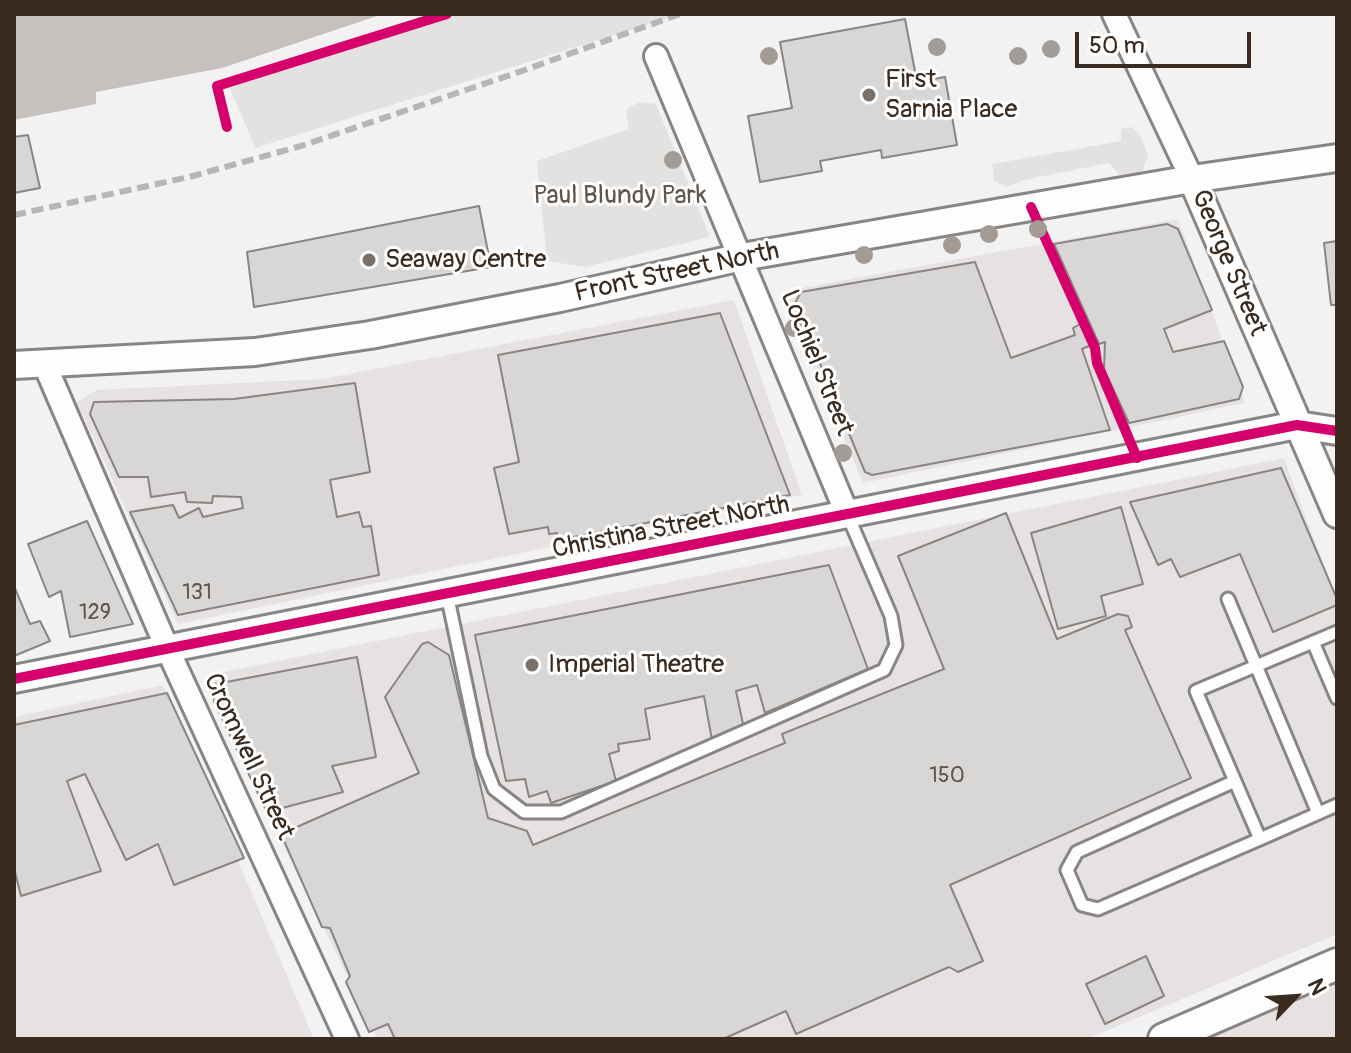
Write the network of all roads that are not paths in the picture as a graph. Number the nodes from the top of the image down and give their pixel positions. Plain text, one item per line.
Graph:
1 (1114, 14) edge
2 (656, 56) dead end
3 (1337, 158) edge
4 (1192, 179) junction
5 (742, 257) junction
6 (14, 365) edge
7 (45, 365) junction
8 (1297, 425) junction
9 (1337, 431) edge
10 (1337, 514) edge
11 (848, 516) junction
12 (447, 594) junction
13 (1228, 599) dead end
14 (1337, 632) edge
15 (1313, 642) junction
16 (167, 648) junction
17 (1256, 665) junction
18 (14, 679) edge
19 (1337, 698) edge
20 (1235, 781) junction
21 (1337, 805) edge
22 (1318, 813) junction
23 (1260, 839) junction
24 (1337, 964) edge
25 (347, 1039) edge
26 (1164, 1039) edge

1 - 4 street, George Street
2 - 5 street, Lochiel Street
3 - 4 street, Front Street North
4 - 5 street, Front Street North
4 - 8 street, George Street
5 - 7 street, Front Street North
5 - 11 street, Lochiel Street
6 - 7 street, Front Street North
7 - 16 street, Cromwell Street
8 - 9 street, Christina Street North
8 - 10 street, George Street
8 - 11 street, Christina Street North
11 - 12 street, Christina Street North
11 - 12 lane
12 - 16 street, Christina Street North
13 - 17 lane
14 - 15 lane
15 - 17 lane
15 - 19 lane
16 - 18 street, Christina Street North
16 - 25 street, Cromwell Street
17 - 20 lane
17 - 22 lane
20 - 23 lane
20 - 23 lane
21 - 22 lane
22 - 23 lane
24 - 26 main road

